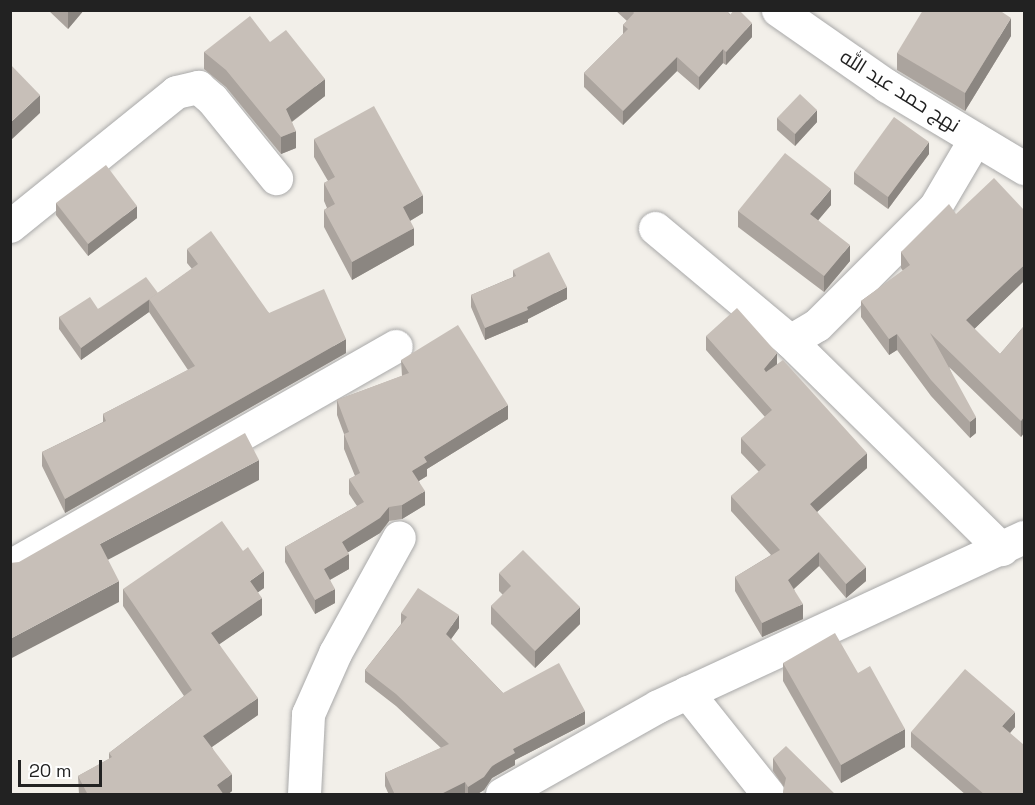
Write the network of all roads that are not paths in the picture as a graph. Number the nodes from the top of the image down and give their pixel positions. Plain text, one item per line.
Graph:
1 (778, 10) edge
2 (975, 139) junction
3 (1024, 168) edge
4 (276, 178) dead end
5 (10, 226) edge
6 (655, 228) dead end
7 (790, 341) junction
8 (396, 346) dead end
9 (399, 537) dead end
10 (1013, 543) edge
11 (10, 566) edge
12 (687, 692) junction
13 (304, 795) edge
14 (502, 795) edge
15 (768, 795) edge

1 - 2 street, نهج حمد عبد الله
2 - 3 street, نهج حمد عبد الله
2 - 7 street
4 - 5 street
6 - 7 street
7 - 10 street
8 - 11 street
9 - 13 street
10 - 12 street
12 - 14 street
12 - 15 street

